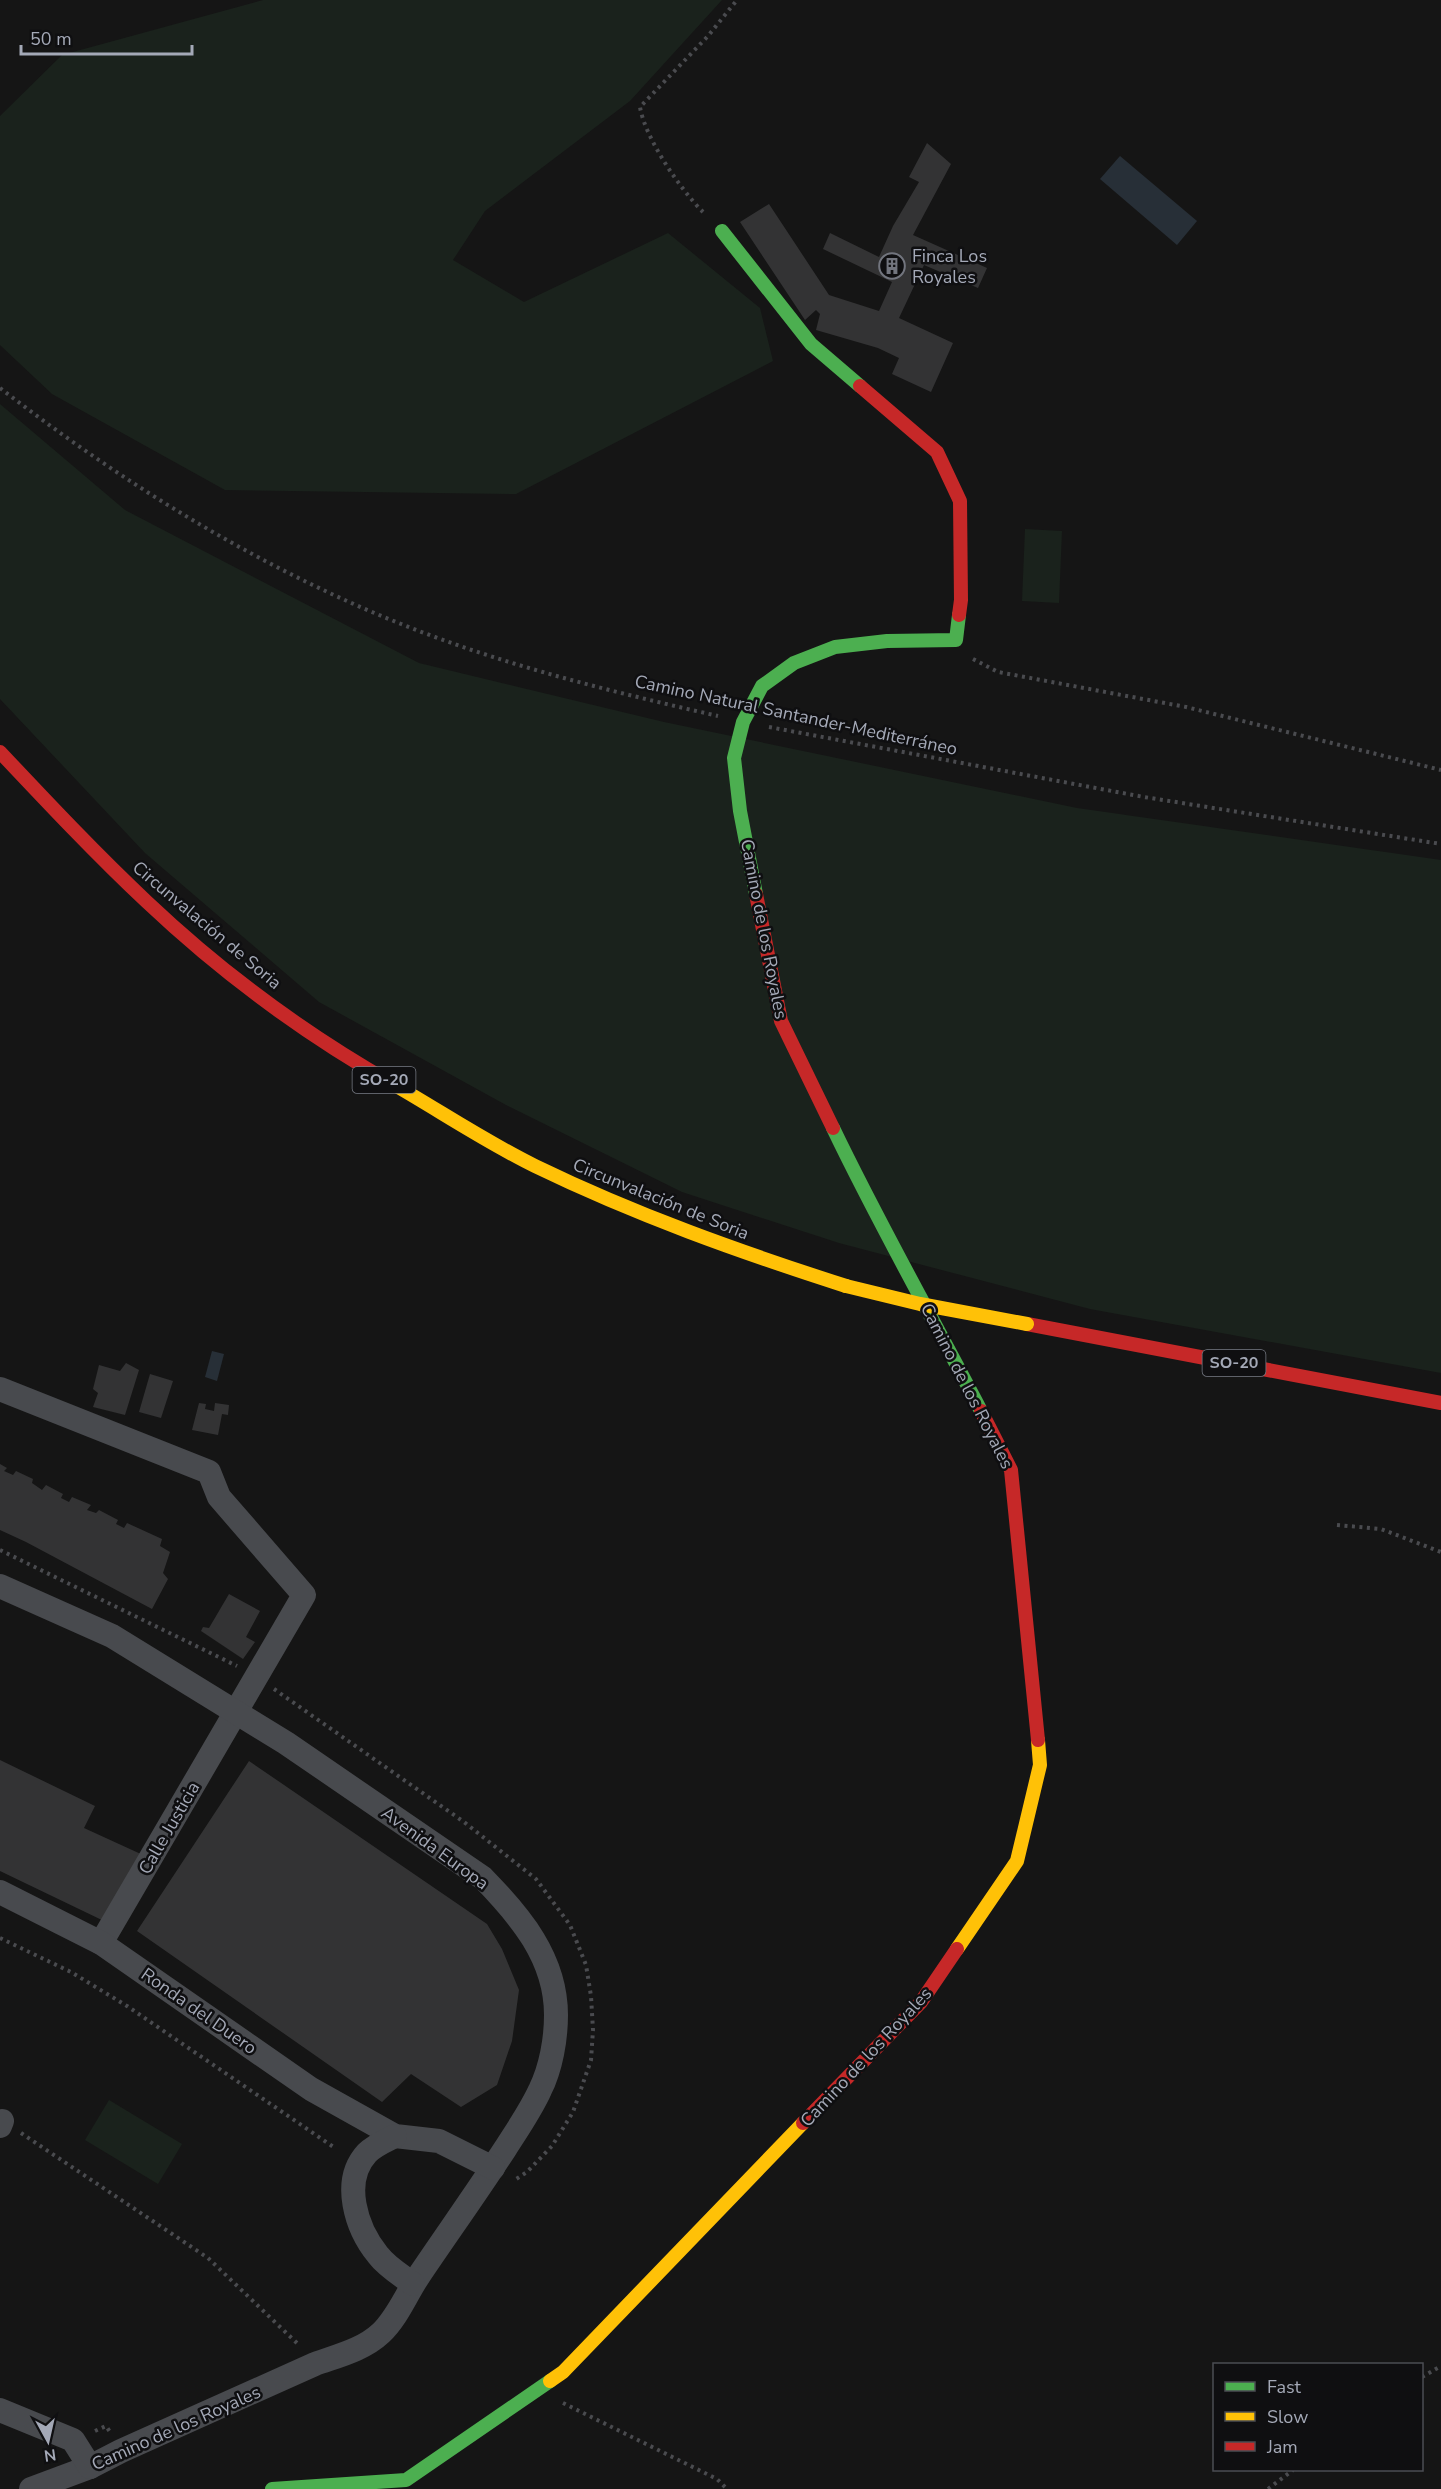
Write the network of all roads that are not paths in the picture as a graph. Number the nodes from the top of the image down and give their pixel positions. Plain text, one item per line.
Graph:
1 (722, 231) road end
2 (0, 752) edge
3 (0, 1389) edge
4 (1441, 1403) edge
5 (0, 1586) edge
6 (237, 1712) junction
7 (0, 1892) edge
8 (101, 1943) junction
9 (395, 2136) junction
10 (501, 2176) junction
11 (413, 2284) junction
12 (318, 2363) joint
13 (0, 2410) edge
14 (90, 2467) junction
15 (31, 2489) edge
16 (273, 2489) edge

1 - 16 main road, Camino de los Royales
2 - 4 main road, Circunvalación de Soria / SO-20, bridge
3 - 6 street, Calle Justicia
5 - 6 street, Avenida Europa
6 - 8 street, Calle Justicia
6 - 10 street, Avenida Europa
7 - 8 street, Ronda del Duero
8 - 9 street, Ronda del Duero
9 - 10 street, Ronda del Duero
9 - 11 street
10 - 11 street, Avenida Europa
11 - 12 street, Avenida Europa
12 - 14 street, Camino de los Royales
13 - 14 street
14 - 15 street, Camino de los Royales

